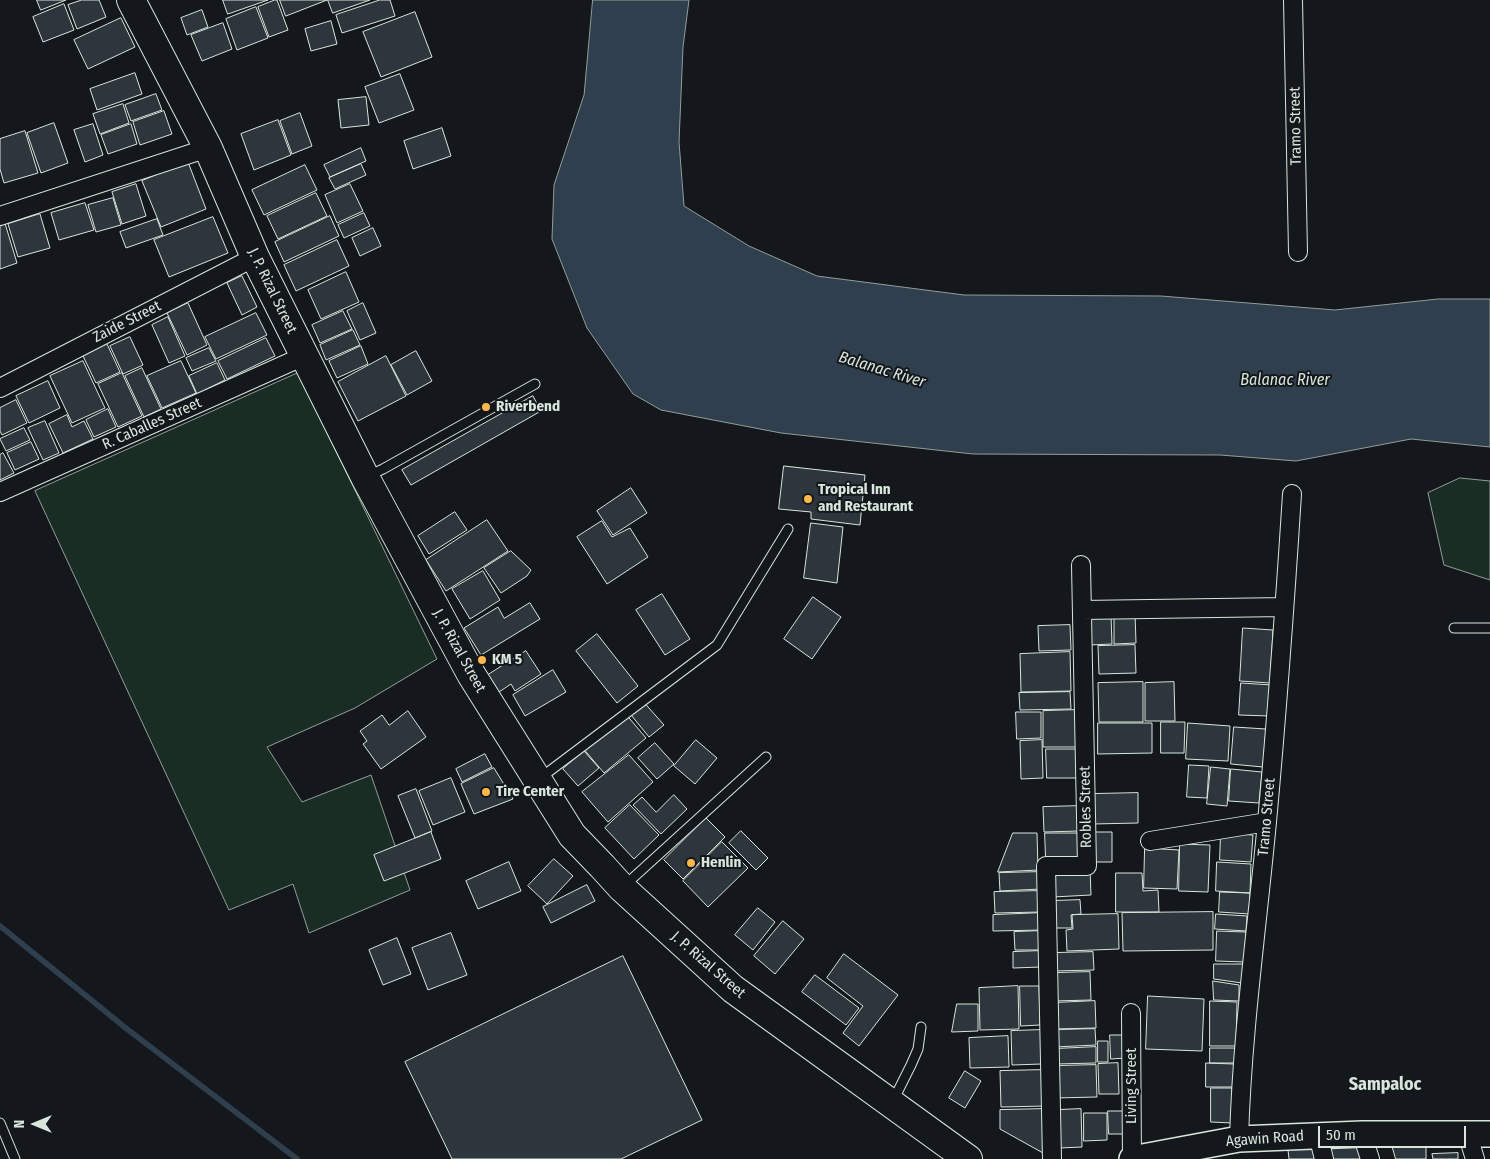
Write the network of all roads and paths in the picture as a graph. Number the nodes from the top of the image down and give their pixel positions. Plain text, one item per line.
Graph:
1 (130, 0) edge
2 (1293, 0) edge
3 (208, 148) junction
4 (0, 216) edge
5 (1298, 252) dead end
6 (255, 257) junction
7 (304, 356) junction
8 (535, 384) dead end
9 (0, 388) edge
10 (365, 477) junction
11 (0, 492) edge
12 (1292, 494) dead end
13 (788, 529) dead end
14 (1082, 564) dead end
15 (1284, 607) junction
16 (1082, 610) junction
17 (1454, 628) dead end
18 (1490, 628) edge
19 (766, 757) dead end
20 (537, 781) junction
21 (1267, 822) junction
22 (1150, 841) dead end
23 (622, 888) junction
24 (1131, 1013) dead end
25 (922, 1027) dead end
26 (891, 1103) junction
27 (0, 1123) edge
28 (1478, 1133) edge
29 (1362, 1134) junction
30 (1318, 1135) junction
31 (1239, 1139) junction
32 (954, 1153) edge
33 (15, 1159) edge
34 (1052, 1159) edge
35 (1132, 1159) edge
36 (1324, 1159) edge
37 (1370, 1159) edge
38 (1475, 1159) edge

1 - 3 main road, J. P. Rizal Street
2 - 5 street, Tramo Street
3 - 4 street
3 - 6 main road, J. P. Rizal Street
6 - 7 main road, J. P. Rizal Street
6 - 9 street, Zaide Street
7 - 10 main road, J. P. Rizal Street
7 - 11 street, R. Caballes Street
8 - 10 lane
10 - 20 main road, J. P. Rizal Street
12 - 15 street, Tramo Street
13 - 20 lane
14 - 16 street, Robles Street
15 - 16 street
15 - 21 street, Tramo Street
16 - 34 street, Robles Street
17 - 18 lane
19 - 23 lane
20 - 23 main road, J. P. Rizal Street
21 - 22 street
21 - 31 street, Tramo Street
23 - 26 main road, J. P. Rizal Street
24 - 35 street, Living Street
25 - 26 lane
26 - 32 main road, J. P. Rizal Street
27 - 33 lane
28 - 29 street, Agawin Road
28 - 38 street
29 - 30 street, Agawin Road
29 - 37 street
30 - 31 street, Agawin Road
30 - 36 street
31 - 35 street, Agawin Road

